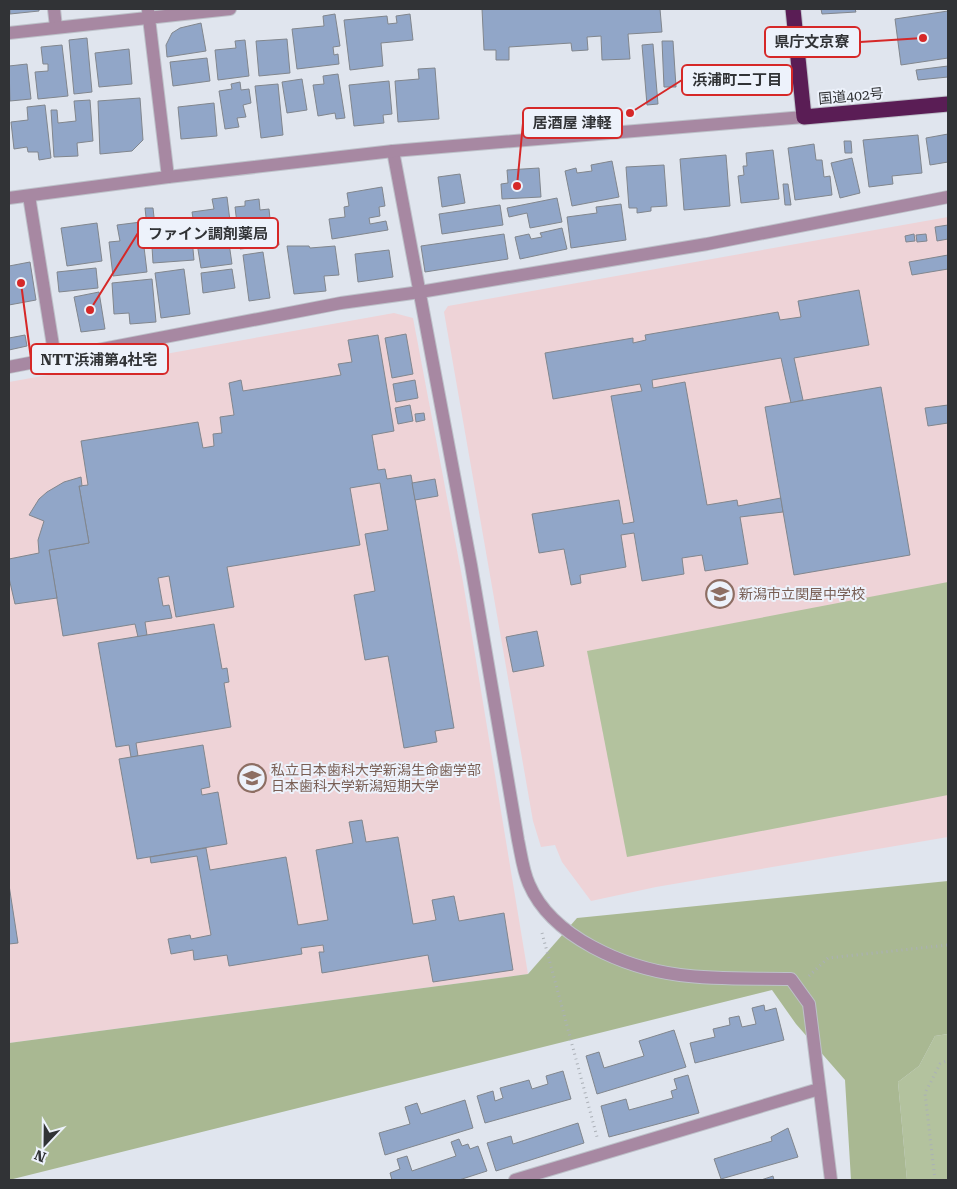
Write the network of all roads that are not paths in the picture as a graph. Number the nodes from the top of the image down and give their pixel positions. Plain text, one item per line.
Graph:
1 (54, 9) edge
2 (230, 9) edge
3 (792, 9) edge
4 (149, 13) edge
5 (56, 27) junction
6 (9, 33) edge
7 (948, 104) edge
8 (804, 117) junction
9 (393, 151) junction
10 (168, 177) junction
11 (29, 196) junction
12 (948, 197) edge
13 (9, 198) edge
14 (420, 292) junction
15 (55, 358) junction
16 (9, 367) edge
17 (818, 1089) junction
18 (515, 1180) edge
19 (831, 1180) edge

1 - 5 street
2 - 4 street
3 - 8 highway, 国道402号
4 - 5 street
4 - 10 street
5 - 6 street
7 - 8 highway, 国道402号
8 - 9 street
9 - 10 street
9 - 14 street
10 - 11 street
11 - 13 street
11 - 15 street
12 - 14 street
14 - 15 street
14 - 17 street
15 - 16 street
17 - 18 street
17 - 19 street

